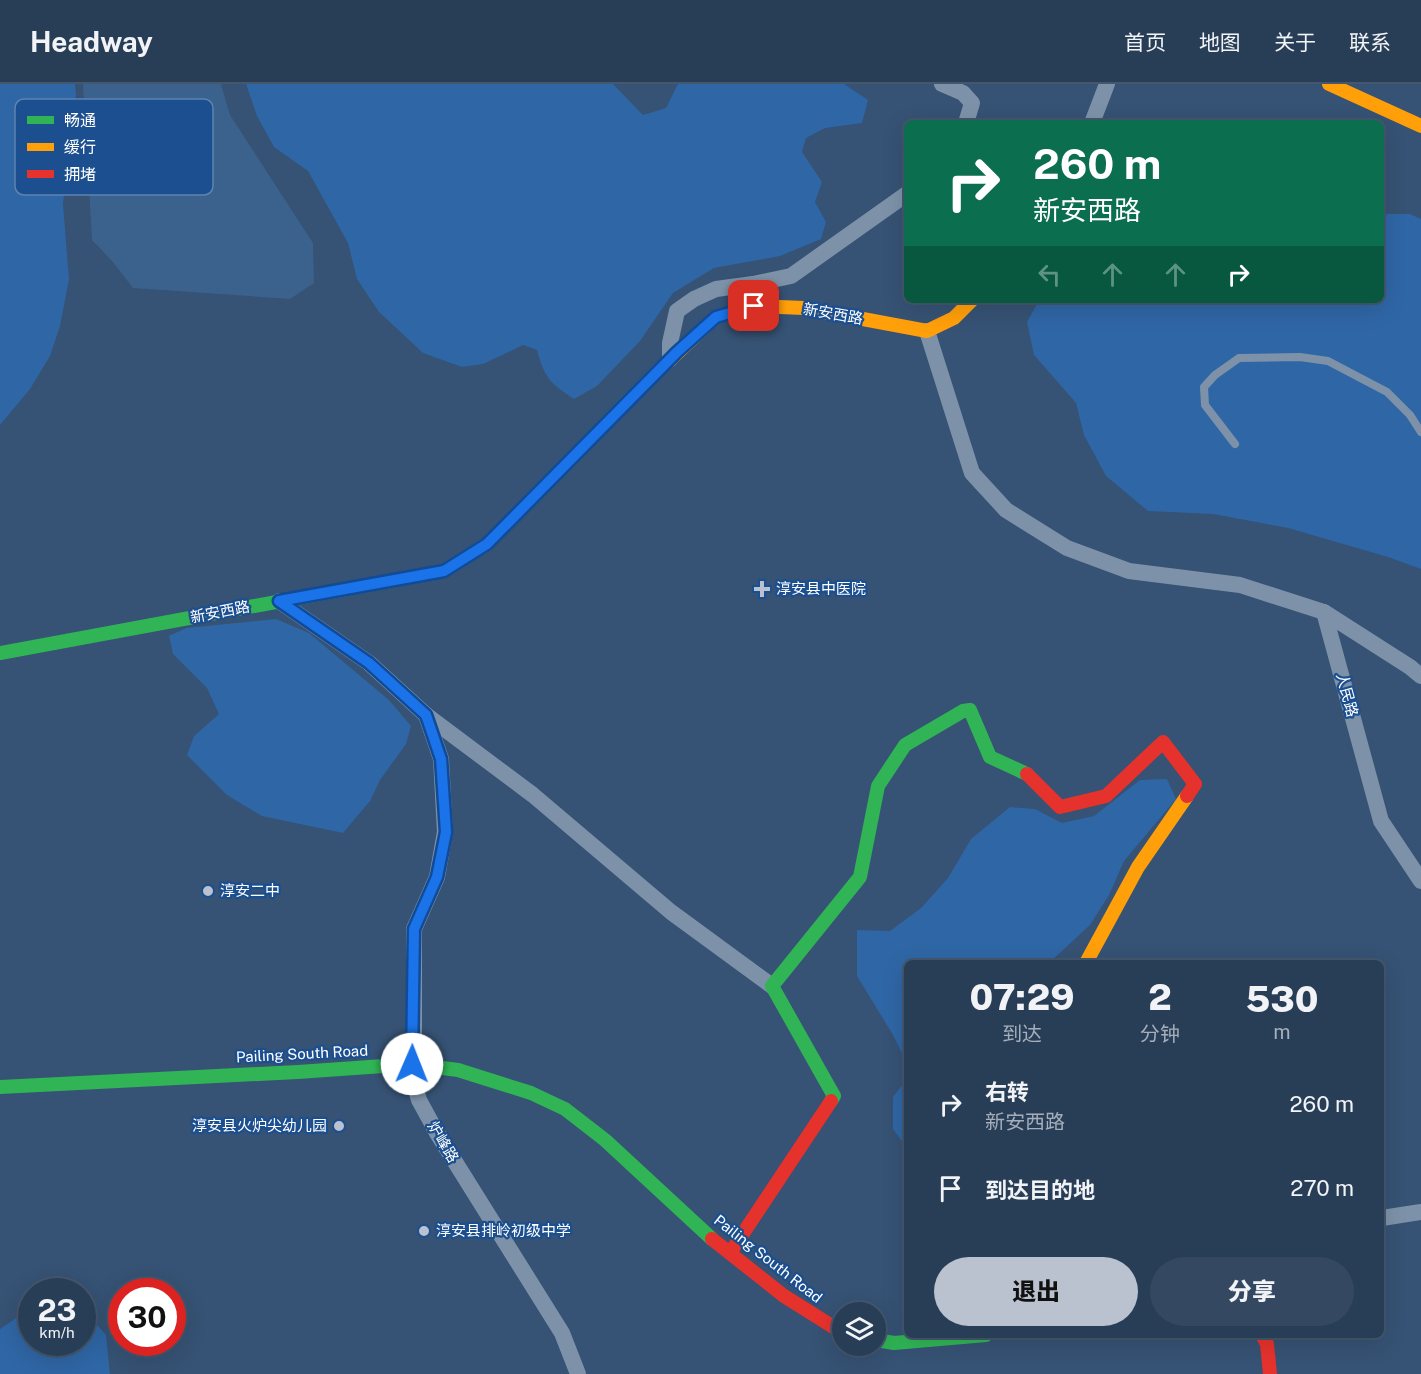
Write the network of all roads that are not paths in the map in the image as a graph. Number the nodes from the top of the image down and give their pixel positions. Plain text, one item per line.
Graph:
1 (942, 84) edge
2 (1107, 84) edge
3 (1329, 84) edge
4 (967, 120) edge
5 (1093, 120) edge
6 (1421, 126) edge
7 (904, 196) edge
8 (969, 303) edge
9 (927, 331) junction
10 (670, 359) junction
11 (1421, 432) edge
12 (1235, 444) dead end
13 (279, 601) junction
14 (1324, 612) junction
15 (0, 652) edge
16 (1421, 675) edge
17 (426, 715) junction
18 (1421, 880) edge
19 (1088, 960) edge
20 (772, 986) junction
21 (412, 1064) junction
22 (0, 1087) edge
23 (1421, 1212) edge
24 (1384, 1218) edge
25 (730, 1252) junction
26 (832, 1326) edge
27 (947, 1338) edge
28 (1264, 1338) edge
29 (886, 1341) edge
30 (578, 1374) edge
31 (1270, 1374) edge

1 - 4 street
2 - 5 street
3 - 6 street
7 - 10 street
8 - 9 street
9 - 10 street, 新安西路
9 - 14 street
10 - 13 street, 新安西路
11 - 12 lane
13 - 15 street, 新安西路
13 - 17 street, 炉峰路
14 - 16 street
14 - 18 street, 人民路
17 - 20 street
17 - 21 street, 炉峰路
19 - 20 street
20 - 25 street
21 - 22 street, Pailing South Road
21 - 25 street, Pailing South Road
21 - 30 street, 炉峰路
23 - 24 street
25 - 26 street, Pailing South Road
27 - 29 street
28 - 31 street

